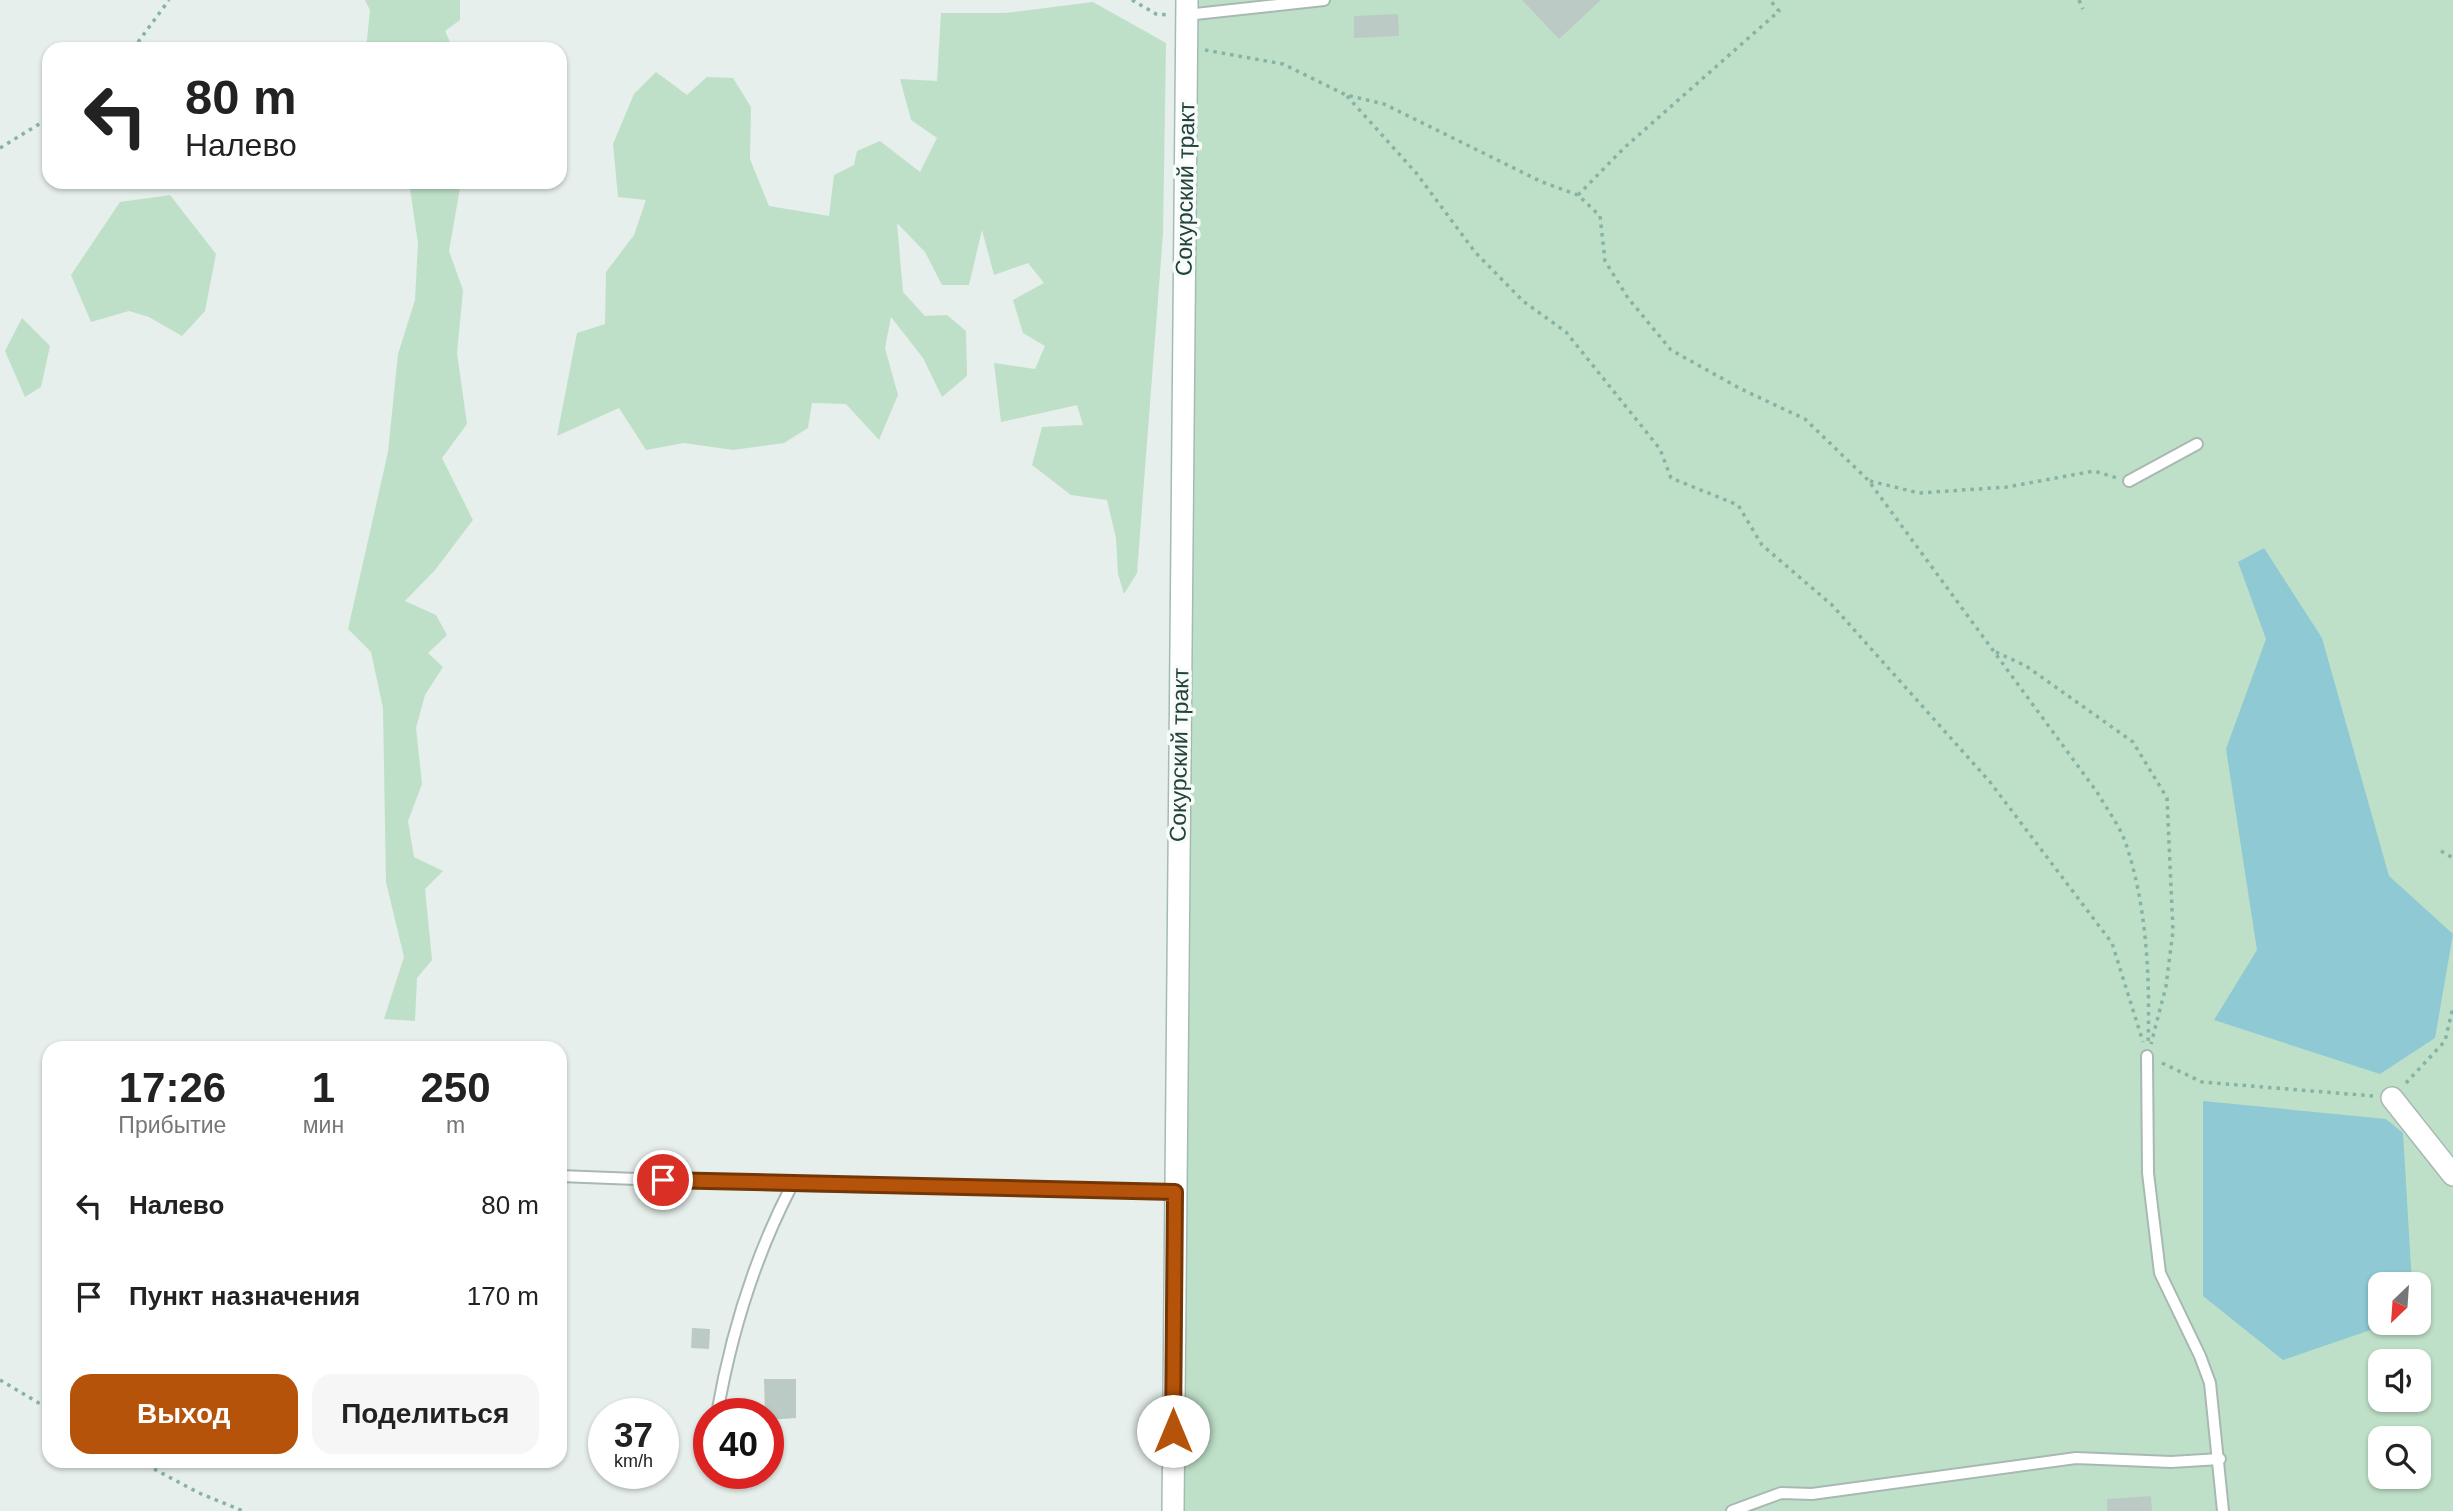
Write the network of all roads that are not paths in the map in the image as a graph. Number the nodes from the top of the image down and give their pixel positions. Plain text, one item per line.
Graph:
1 (1324, 0) edge
2 (1233, 4) edge
3 (1186, 7) edge
4 (2197, 444) dead end
5 (2129, 481) road end
6 (2147, 1056) road end
7 (2392, 1098) road end
8 (2453, 1175) edge
9 (567, 1176) edge
10 (792, 1185) junction
11 (1175, 1192) junction
12 (721, 1398) edge
13 (2220, 1459) junction
14 (1173, 1511) edge
15 (1732, 1511) edge
16 (2223, 1511) edge

1 - 2 lane
2 - 3 lane
3 - 11 street, Сокурский тракт
4 - 5 lane
6 - 13 lane
7 - 8 street
9 - 10 lane
10 - 11 lane
10 - 12 lane
11 - 14 street, Сокурский тракт
13 - 15 lane
13 - 16 lane

